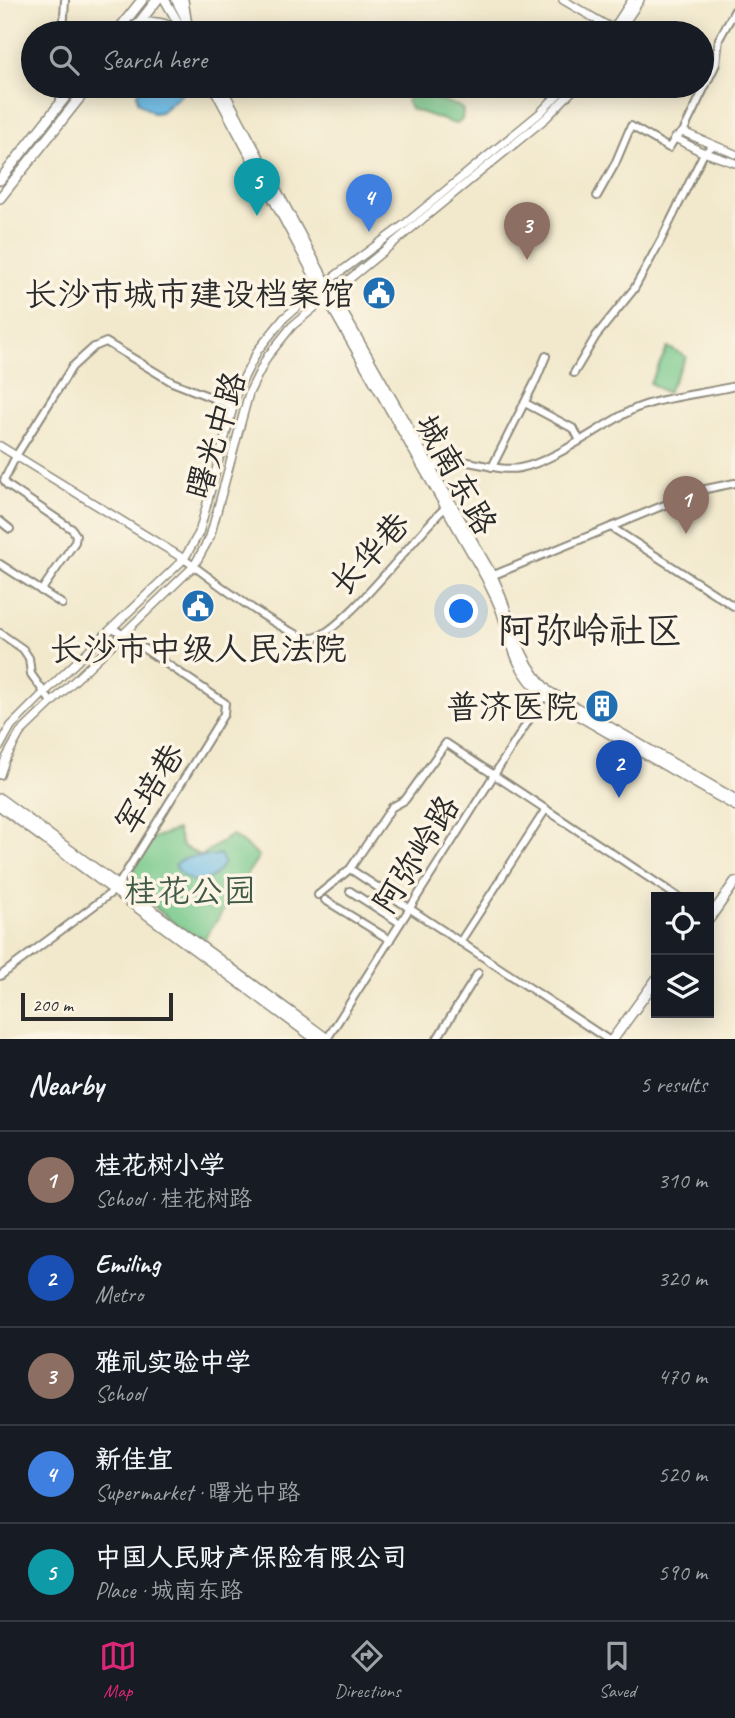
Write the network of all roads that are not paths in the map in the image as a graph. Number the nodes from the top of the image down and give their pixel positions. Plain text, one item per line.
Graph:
1 (65, 0) edge
2 (157, 0) edge
3 (165, 0) edge
4 (176, 0) edge
5 (183, 0) edge
6 (563, 0) edge
7 (632, 0) edge
8 (640, 0) edge
9 (139, 2) edge
10 (735, 10) edge
11 (186, 19) joint
12 (64, 21) edge
13 (125, 21) edge
14 (140, 21) edge
15 (175, 21) edge
16 (596, 21) edge
17 (620, 21) edge
18 (623, 21) edge
19 (714, 68) edge
20 (60, 98) edge
21 (65, 98) edge
22 (79, 98) edge
23 (220, 98) edge
24 (227, 98) edge
25 (554, 98) edge
26 (565, 98) edge
27 (700, 98) edge
28 (60, 104) junction
29 (683, 132) junction
30 (675, 138) junction
31 (713, 146) junction
32 (704, 153) junction
33 (735, 154) edge
34 (735, 163) edge
35 (0, 180) edge
36 (597, 196) dead end
37 (0, 198) edge
38 (323, 285) junction
39 (329, 295) junction
40 (546, 356) dead end
41 (574, 373) dead end
42 (735, 386) edge
43 (525, 403) junction
44 (233, 407) junction
45 (579, 439) junction
46 (0, 446) edge
47 (16, 456) junction
48 (492, 467) junction
49 (431, 469) junction
50 (735, 483) edge
51 (446, 507) junction
52 (0, 521) edge
53 (611, 527) junction
54 (10, 528) dead end
55 (184, 559) junction
56 (0, 564) edge
57 (194, 566) junction
58 (489, 577) junction
59 (41, 591) junction
60 (62, 604) dead end
61 (735, 607) edge
62 (113, 628) junction
63 (0, 633) edge
64 (122, 635) junction
65 (44, 693) junction
66 (544, 696) junction
67 (51, 702) junction
68 (0, 746) edge
69 (494, 774) junction
70 (0, 775) edge
71 (0, 799) edge
72 (735, 799) edge
73 (0, 806) edge
74 (735, 806) edge
75 (546, 809) junction
76 (350, 869) junction
77 (735, 872) edge
78 (335, 882) junction
79 (735, 882) edge
80 (116, 888) junction
81 (670, 892) edge
82 (318, 895) dead end
83 (325, 900) dead end
84 (714, 901) edge
85 (409, 909) junction
86 (714, 912) edge
87 (400, 923) junction
88 (390, 940) junction
89 (460, 942) junction
90 (478, 973) dead end
91 (0, 976) edge
92 (651, 987) edge
93 (651, 995) edge
94 (316, 1039) edge
95 (327, 1039) edge
96 (437, 1039) edge
97 (607, 1039) edge
98 (613, 1039) edge
99 (618, 1039) edge

1 - 12 street
2 - 14 main road
3 - 15 main road
4 - 11 main road
5 - 11 main road
6 - 16 street
7 - 17 street
8 - 18 street
9 - 13 main road
10 - 19 street
20 - 28 street
21 - 28 main road
22 - 37 main road
23 - 38 main road, 城南东路
24 - 38 main road, 城南东路
25 - 38 street, 曙光中路
26 - 39 street, 曙光中路
27 - 29 street
28 - 35 main road
29 - 30 street
29 - 31 street
30 - 32 street
30 - 36 street
31 - 32 street
31 - 33 street
32 - 34 street
32 - 41 street
38 - 39 main road, 城南东路
38 - 44 street, 曙光中路
39 - 49 main road, 城南东路
39 - 51 main road, 城南东路
39 - 57 street, 曙光中路
40 - 43 street
42 - 45 street
43 - 45 street
43 - 48 street
44 - 47 street
44 - 55 street, 曙光中路
45 - 48 street
46 - 47 street
47 - 55 street
47 - 59 street
48 - 49 street
49 - 58 main road, 城南东路
50 - 53 street
51 - 57 street, 长华巷
51 - 58 main road, 城南东路
52 - 54 street
53 - 58 street
53 - 61 street
55 - 57 street, 长华巷
55 - 62 street, 曙光中路
56 - 59 street
57 - 64 street, 曙光中路
58 - 66 main road, 城南东路
58 - 72 main road, 城南东路
59 - 60 street
62 - 64 street, 军培巷
62 - 65 street, 曙光中路
63 - 65 street
64 - 67 street, 曙光中路
64 - 80 street, 军培巷
65 - 67 street
65 - 68 street, 曙光中路
66 - 69 street, 阿弥岭路
66 - 74 main road, 城南东路
67 - 70 street, 曙光中路
69 - 75 street
69 - 76 street
69 - 85 street, 阿弥岭路
71 - 80 main road
73 - 80 main road
75 - 81 street
75 - 89 street
76 - 78 street
76 - 85 street
77 - 84 main road
78 - 82 street
78 - 87 street
79 - 86 main road
80 - 91 street, 军培巷
80 - 94 main road
80 - 95 main road
83 - 88 street
85 - 87 street, 阿弥岭路
85 - 89 street
87 - 88 street, 阿弥岭路
88 - 95 street, 阿弥岭路
89 - 97 street
90 - 96 street
92 - 98 main road
93 - 99 main road

